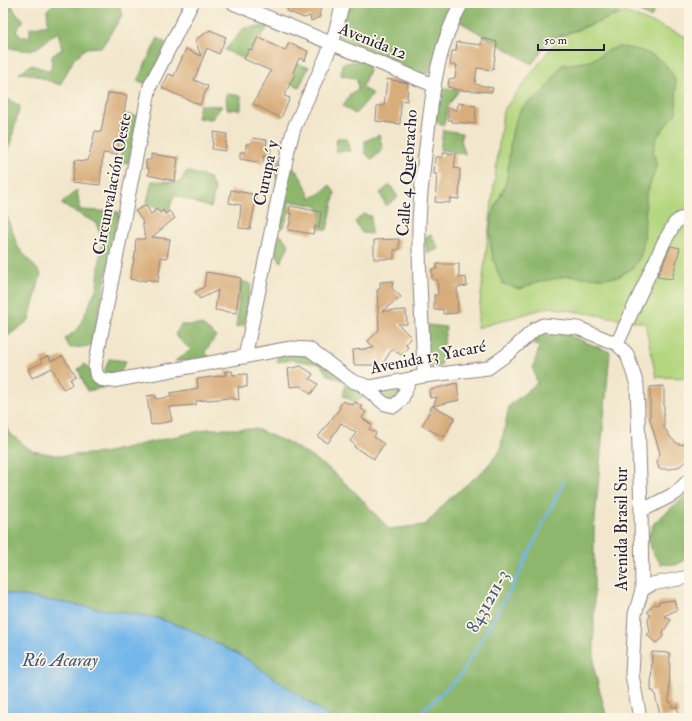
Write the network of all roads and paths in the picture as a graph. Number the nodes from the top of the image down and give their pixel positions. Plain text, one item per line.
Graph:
1 (192, 3) edge
2 (233, 3) edge
3 (343, 3) edge
4 (462, 3) edge
5 (332, 44) junction
6 (433, 85) junction
7 (689, 218) edge
8 (617, 344) junction
9 (245, 357) junction
10 (424, 376) junction
11 (100, 379) joint
12 (410, 379) junction
13 (364, 387) junction
14 (689, 480) edge
15 (641, 511) junction
16 (689, 577) edge
17 (642, 590) junction
18 (640, 718) edge

1 - 11 street, Circunvalación Oeste
2 - 5 street, Avenida 12
3 - 5 street, Curupa´y
4 - 6 street, Calle 4 Quebracho
5 - 6 street, Avenida 12
5 - 9 street, Curupa´y
6 - 10 street, Calle 4 Quebracho
7 - 8 street
8 - 10 street, Avenida 13 Yacaré
8 - 15 street, Avenida Brasil Sur
9 - 11 street, Avenida 13 Yacaré
9 - 13 street, Avenida 13 Yacaré
10 - 12 street, Avenida 13 Yacaré
12 - 13 street, Avenida 13 Yacaré
12 - 13 street
14 - 15 street
15 - 17 street, Avenida Brasil Sur
16 - 17 street
17 - 18 street, Avenida Brasil Sur

